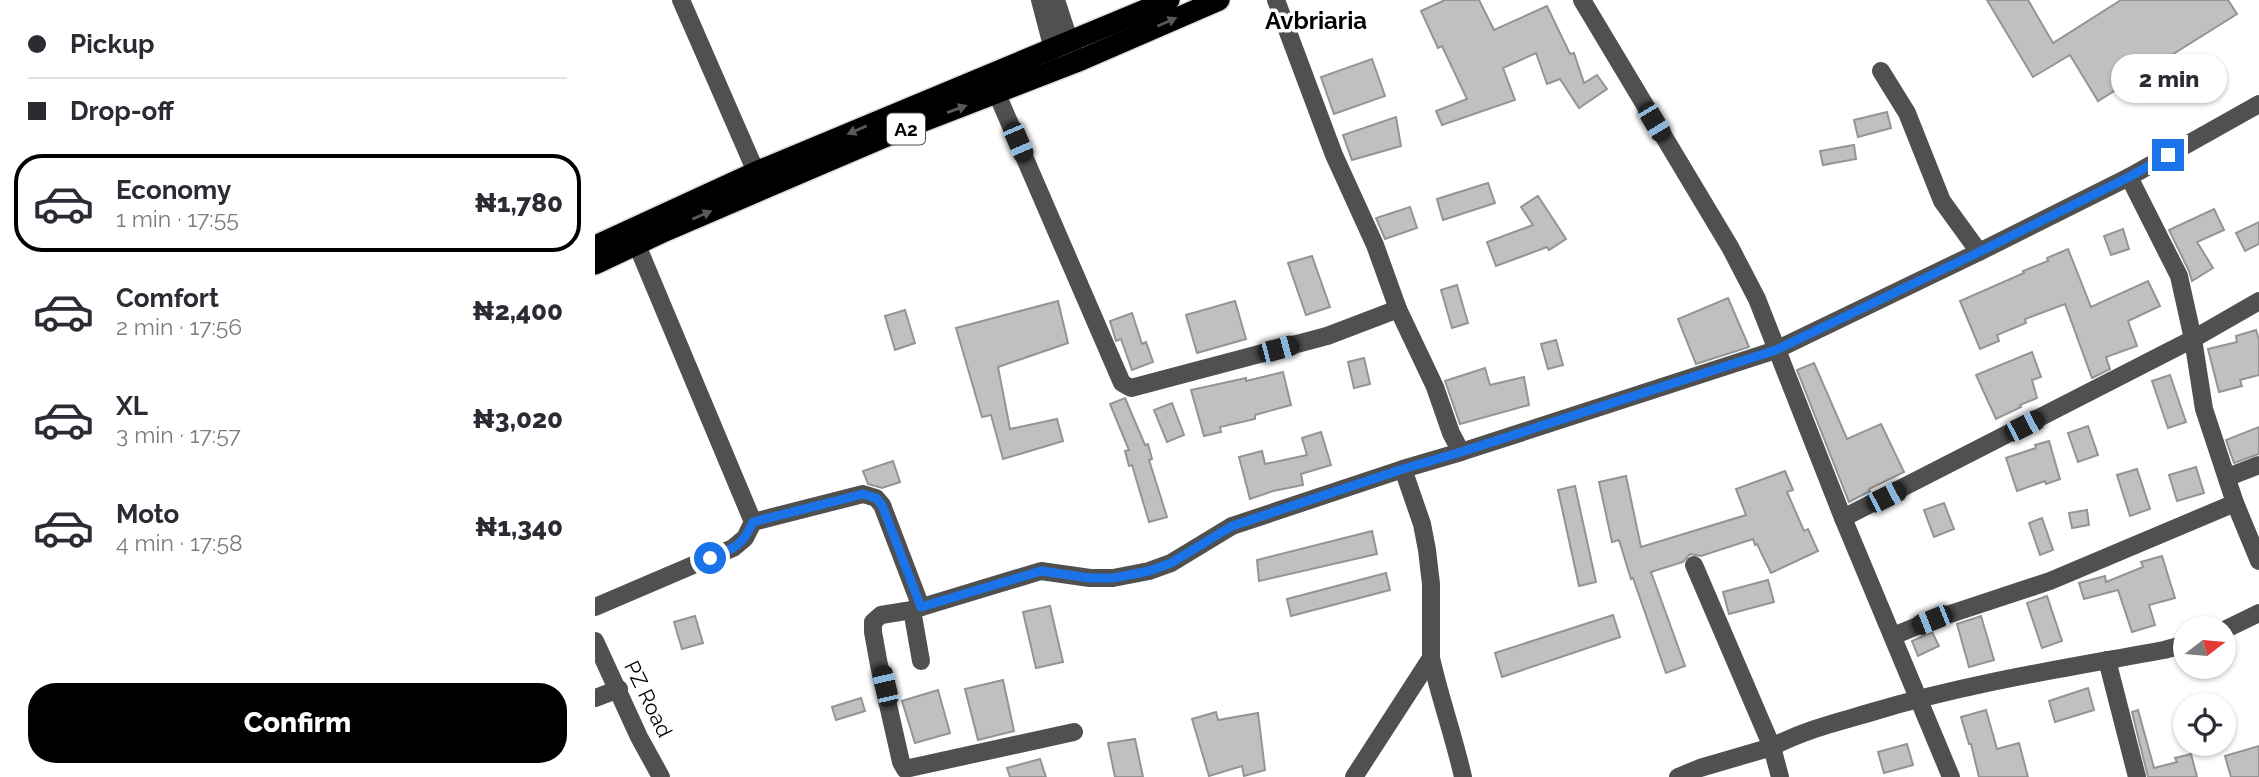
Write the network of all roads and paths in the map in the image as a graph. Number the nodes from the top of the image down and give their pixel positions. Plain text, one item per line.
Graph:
1 (681, 0) edge
2 (1040, 0) edge
3 (1056, 0) edge
4 (1169, 0) edge
5 (1219, 0) edge
6 (1276, 0) edge
7 (1582, 0) edge
8 (1061, 45) junction
9 (1067, 66) junction
10 (1881, 71) dead end
11 (997, 94) junction
12 (2259, 104) edge
13 (756, 172) junction
14 (2129, 177) junction
15 (637, 245) junction
16 (595, 246) edge
17 (1979, 252) junction
18 (595, 264) edge
19 (2259, 301) edge
20 (1398, 309) junction
21 (2193, 339) junction
22 (1776, 350) junction
23 (1461, 452) junction
24 (2259, 465) edge
25 (1403, 469) junction
26 (2228, 477) junction
27 (2235, 503) junction
28 (1843, 518) junction
29 (753, 522) junction
30 (2259, 561) edge
31 (1694, 565) dead end
32 (595, 607) edge
33 (916, 609) junction
34 (2259, 613) edge
35 (2237, 624) edge
36 (1893, 636) junction
37 (595, 641) edge
38 (2173, 647) edge
39 (1431, 658) junction
40 (2106, 660) junction
41 (921, 661) dead end
42 (619, 689) junction
43 (595, 698) edge
44 (1918, 698) junction
45 (1074, 732) dead end
46 (1772, 747) junction
47 (661, 777) edge
48 (1354, 777) edge
49 (1463, 777) edge
50 (1678, 777) edge
51 (1780, 777) edge
52 (1951, 777) edge
53 (2137, 777) edge

1 - 13 street
2 - 8 street
3 - 8 street
4 - 8 highway, A2
9 -> 5 highway, A2
6 - 20 street
7 - 22 street
8 - 9 street
8 -> 13 highway, A2
9 - 11 highway, A2
10 - 17 street
15 -> 11 highway, A2
11 - 20 street
12 - 14 street
13 - 16 highway, A2
14 - 17 street
14 - 21 street
15 - 18 highway, A2
15 - 29 street
17 - 22 street
19 - 21 street
20 - 23 street
21 - 26 street
21 - 28 street
22 - 23 street
22 - 28 street
23 - 25 street
24 - 26 street
25 - 33 street
25 - 39 street
26 - 27 street
27 - 30 street
27 - 36 street
28 - 36 street
29 - 32 street
29 - 33 street
31 - 46 street
33 - 41 street
33 - 45 street
34 - 35 street
36 - 44 street
37 - 42 street, PZ Road
38 - 40 street
39 - 48 street
39 - 49 street
40 - 44 street
40 - 53 street
42 - 43 street
42 - 47 street, PZ Road
44 - 46 street
44 - 52 street
46 - 50 street
46 - 51 street

